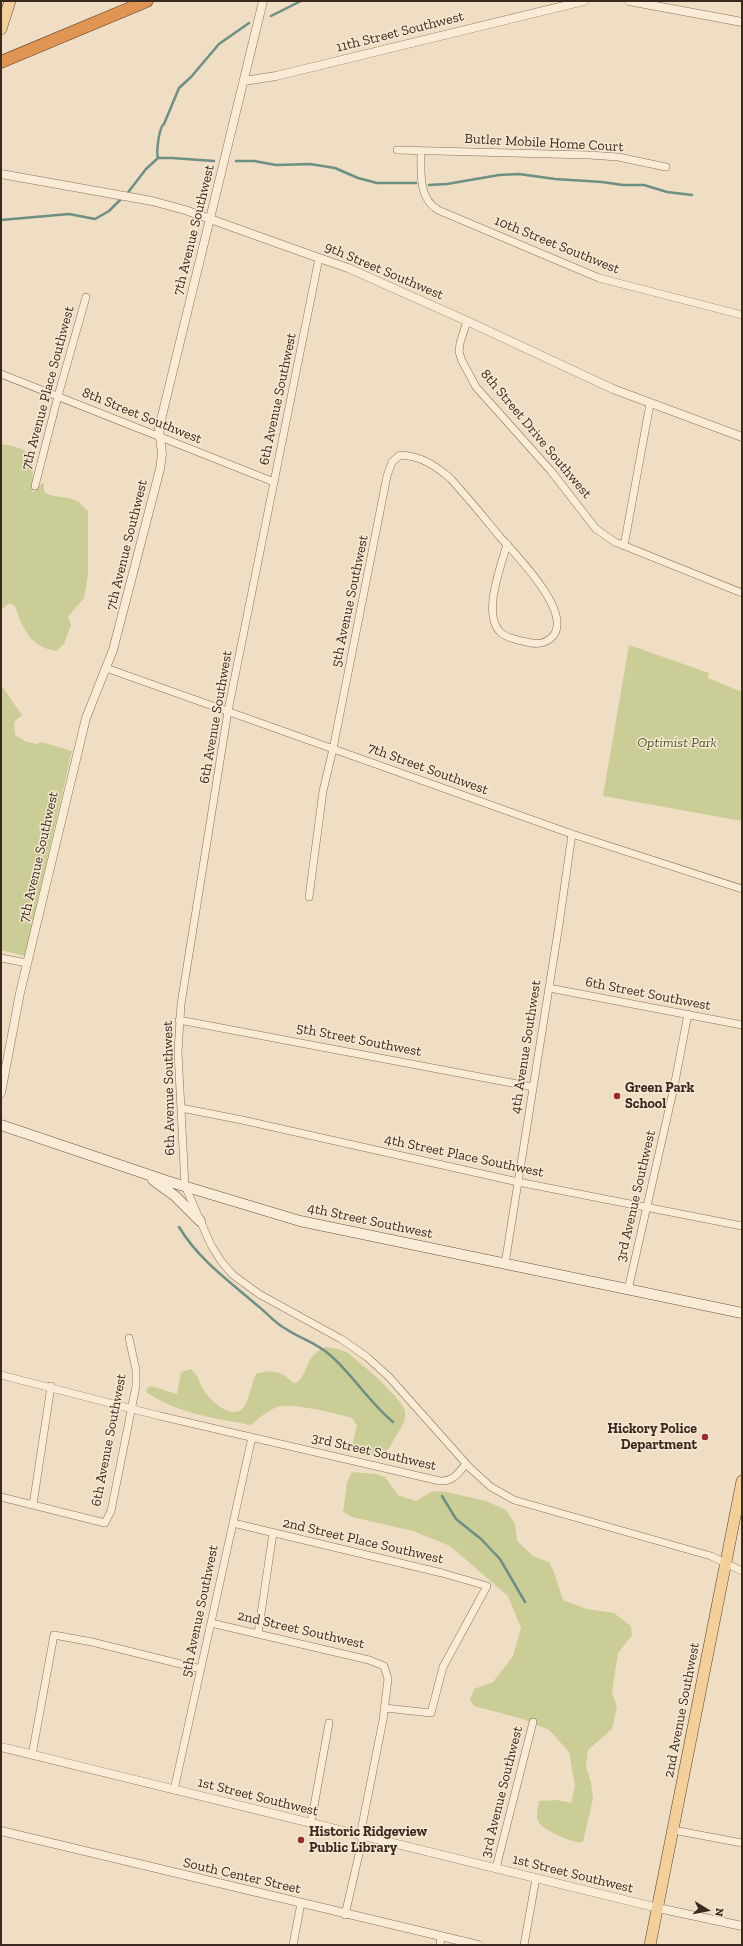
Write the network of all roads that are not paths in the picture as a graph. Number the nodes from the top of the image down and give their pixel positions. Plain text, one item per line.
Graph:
1 (10, 1) edge
2 (147, 1) edge
3 (263, 1) edge
4 (584, 1) edge
5 (629, 1) edge
6 (742, 22) edge
7 (1, 29) edge
8 (1, 62) edge
9 (244, 81) junction
10 (397, 150) dead end
11 (421, 151) junction
12 (666, 167) dead end
13 (1, 174) edge
14 (211, 219) junction
15 (319, 258) junction
16 (86, 297) dead end
17 (742, 315) edge
18 (467, 321) junction
19 (1, 374) edge
20 (58, 396) junction
21 (650, 404) junction
22 (159, 437) junction
23 (742, 437) edge
24 (274, 482) junction
25 (35, 486) dead end
26 (506, 544) junction
27 (624, 546) junction
28 (742, 593) edge
29 (106, 668) junction
30 (228, 711) junction
31 (333, 749) junction
32 (572, 834) junction
33 (742, 889) edge
34 (308, 897) dead end
35 (1, 958) edge
36 (27, 964) junction
37 (548, 988) junction
38 (688, 1014) junction
39 (179, 1020) junction
40 (742, 1025) edge
41 (533, 1087) junction
42 (1, 1093) edge
43 (181, 1108) junction
44 (1, 1125) edge
45 (128, 1167) junction
46 (518, 1182) junction
47 (185, 1186) junction
48 (647, 1207) junction
49 (200, 1221) junction
50 (742, 1226) edge
51 (505, 1264) junction
52 (628, 1290) junction
53 (742, 1312) edge
54 (129, 1338) dead end
55 (1, 1375) edge
56 (51, 1386) junction
57 (132, 1409) junction
58 (252, 1437) junction
59 (466, 1464) junction
60 (742, 1481) edge
61 (1, 1497) edge
62 (33, 1505) junction
63 (233, 1523) junction
64 (273, 1533) junction
65 (727, 1563) junction
66 (742, 1571) edge
67 (211, 1623) junction
68 (258, 1634) junction
69 (201, 1669) junction
70 (385, 1708) junction
71 (532, 1722) dead end
72 (329, 1723) dead end
73 (1, 1747) edge
74 (32, 1755) junction
75 (174, 1790) junction
76 (312, 1823) junction
77 (673, 1830) junction
78 (1, 1831) edge
79 (362, 1836) junction
80 (742, 1843) edge
81 (496, 1868) junction
82 (536, 1878) junction
83 (301, 1903) junction
84 (658, 1908) junction
85 (345, 1915) junction
86 (742, 1926) edge
87 (441, 1936) junction
88 (292, 1945) edge
89 (440, 1945) edge
90 (478, 1945) edge
91 (524, 1945) edge
92 (650, 1945) edge

1 - 7 main road
2 - 8 highway
3 - 9 street, 7th Avenue Southwest
4 - 9 street, 11th Street Southwest
5 - 6 street
9 - 14 street, 7th Avenue Southwest
10 - 11 street, Butler Mobile Home Court
11 - 12 street, Butler Mobile Home Court
11 - 17 street, 10th Street Southwest
13 - 14 street, 9th Street Southwest
14 - 15 street, 9th Street Southwest
14 - 22 street, 7th Avenue Southwest
15 - 18 street, 9th Street Southwest
15 - 24 street, 6th Avenue Southwest
16 - 20 street, 7th Avenue Place Southwest
18 - 21 street, 9th Street Southwest
18 - 27 street, 8th Street Drive Southwest
19 - 20 street, 8th Street Southwest
20 - 22 street, 8th Street Southwest
20 - 25 street, 7th Avenue Place Southwest
21 - 23 street, 9th Street Southwest
21 - 27 street
22 - 24 street, 8th Street Southwest
22 - 29 street, 7th Avenue Southwest
24 - 30 street, 6th Avenue Southwest
26 - 26 street, 5th Avenue Southwest
26 - 31 street, 5th Avenue Southwest
27 - 28 street
29 - 30 street, 7th Street Southwest
29 - 36 street, 7th Avenue Southwest
30 - 31 street, 7th Street Southwest
30 - 39 street, 6th Avenue Southwest
31 - 32 street, 7th Street Southwest
31 - 34 street, 5th Avenue Southwest
32 - 33 street, 7th Street Southwest
32 - 37 street, 4th Avenue Southwest
35 - 36 street
36 - 42 street, 7th Avenue Southwest
37 - 38 street, 6th Street Southwest
37 - 41 street, 4th Avenue Southwest
38 - 40 street, 6th Street Southwest
38 - 48 street, 3rd Avenue Southwest
39 - 41 street, 5th Street Southwest
39 - 43 street, 6th Avenue Southwest
41 - 46 street, 4th Avenue Southwest
43 - 46 street, 4th Street Place Southwest
43 - 47 street, 6th Avenue Southwest
44 - 45 main road, 4th Street Southwest
45 - 47 main road, 4th Street Southwest
45 - 49 main road
46 - 48 street, 4th Street Place Southwest
46 - 51 street, 4th Avenue Southwest
47 - 49 street
47 - 51 main road, 4th Street Southwest
48 - 50 street, 4th Street Place Southwest
48 - 52 street, 3rd Avenue Southwest
49 - 59 street
51 - 52 main road, 4th Street Southwest
52 - 53 main road, 4th Street Southwest
54 - 57 street, 6th Avenue Southwest
55 - 56 street, 3rd Street Southwest
56 - 57 street, 3rd Street Southwest
56 - 62 street
57 - 58 street, 3rd Street Southwest
57 - 62 street, 6th Avenue Southwest
58 - 59 street, 3rd Street Southwest
58 - 63 street, 5th Avenue Southwest
59 - 65 street
60 - 65 main road, 2nd Avenue Southwest
61 - 62 street
63 - 64 street, 2nd Street Place Southwest
63 - 67 street, 5th Avenue Southwest
64 - 68 street
64 - 70 street, 2nd Street Place Southwest
65 - 66 street
65 - 77 main road, 2nd Avenue Southwest
67 - 68 street, 2nd Street Southwest
67 - 69 street, 5th Avenue Southwest
68 - 70 street, 2nd Street Southwest
69 - 74 street
69 - 75 street, 5th Avenue Southwest
70 - 79 street
71 - 81 street, 3rd Avenue Southwest
72 - 76 street
73 - 74 street, 1st Street Southwest
74 - 75 street, 1st Street Southwest
75 - 76 street, 1st Street Southwest
76 - 79 street, 1st Street Southwest
77 - 80 street
77 - 84 main road, 2nd Avenue Southwest
78 - 83 street, South Center Street
79 - 81 street, 1st Street Southwest
79 - 85 street
81 - 82 street, 1st Street Southwest
82 - 84 street, 1st Street Southwest
82 - 91 street
83 - 85 street, South Center Street
83 - 88 street
84 - 86 street, 1st Street Southwest
84 - 92 main road, 2nd Avenue Southwest
85 - 87 street, South Center Street
87 - 89 street
87 - 90 street, South Center Street

